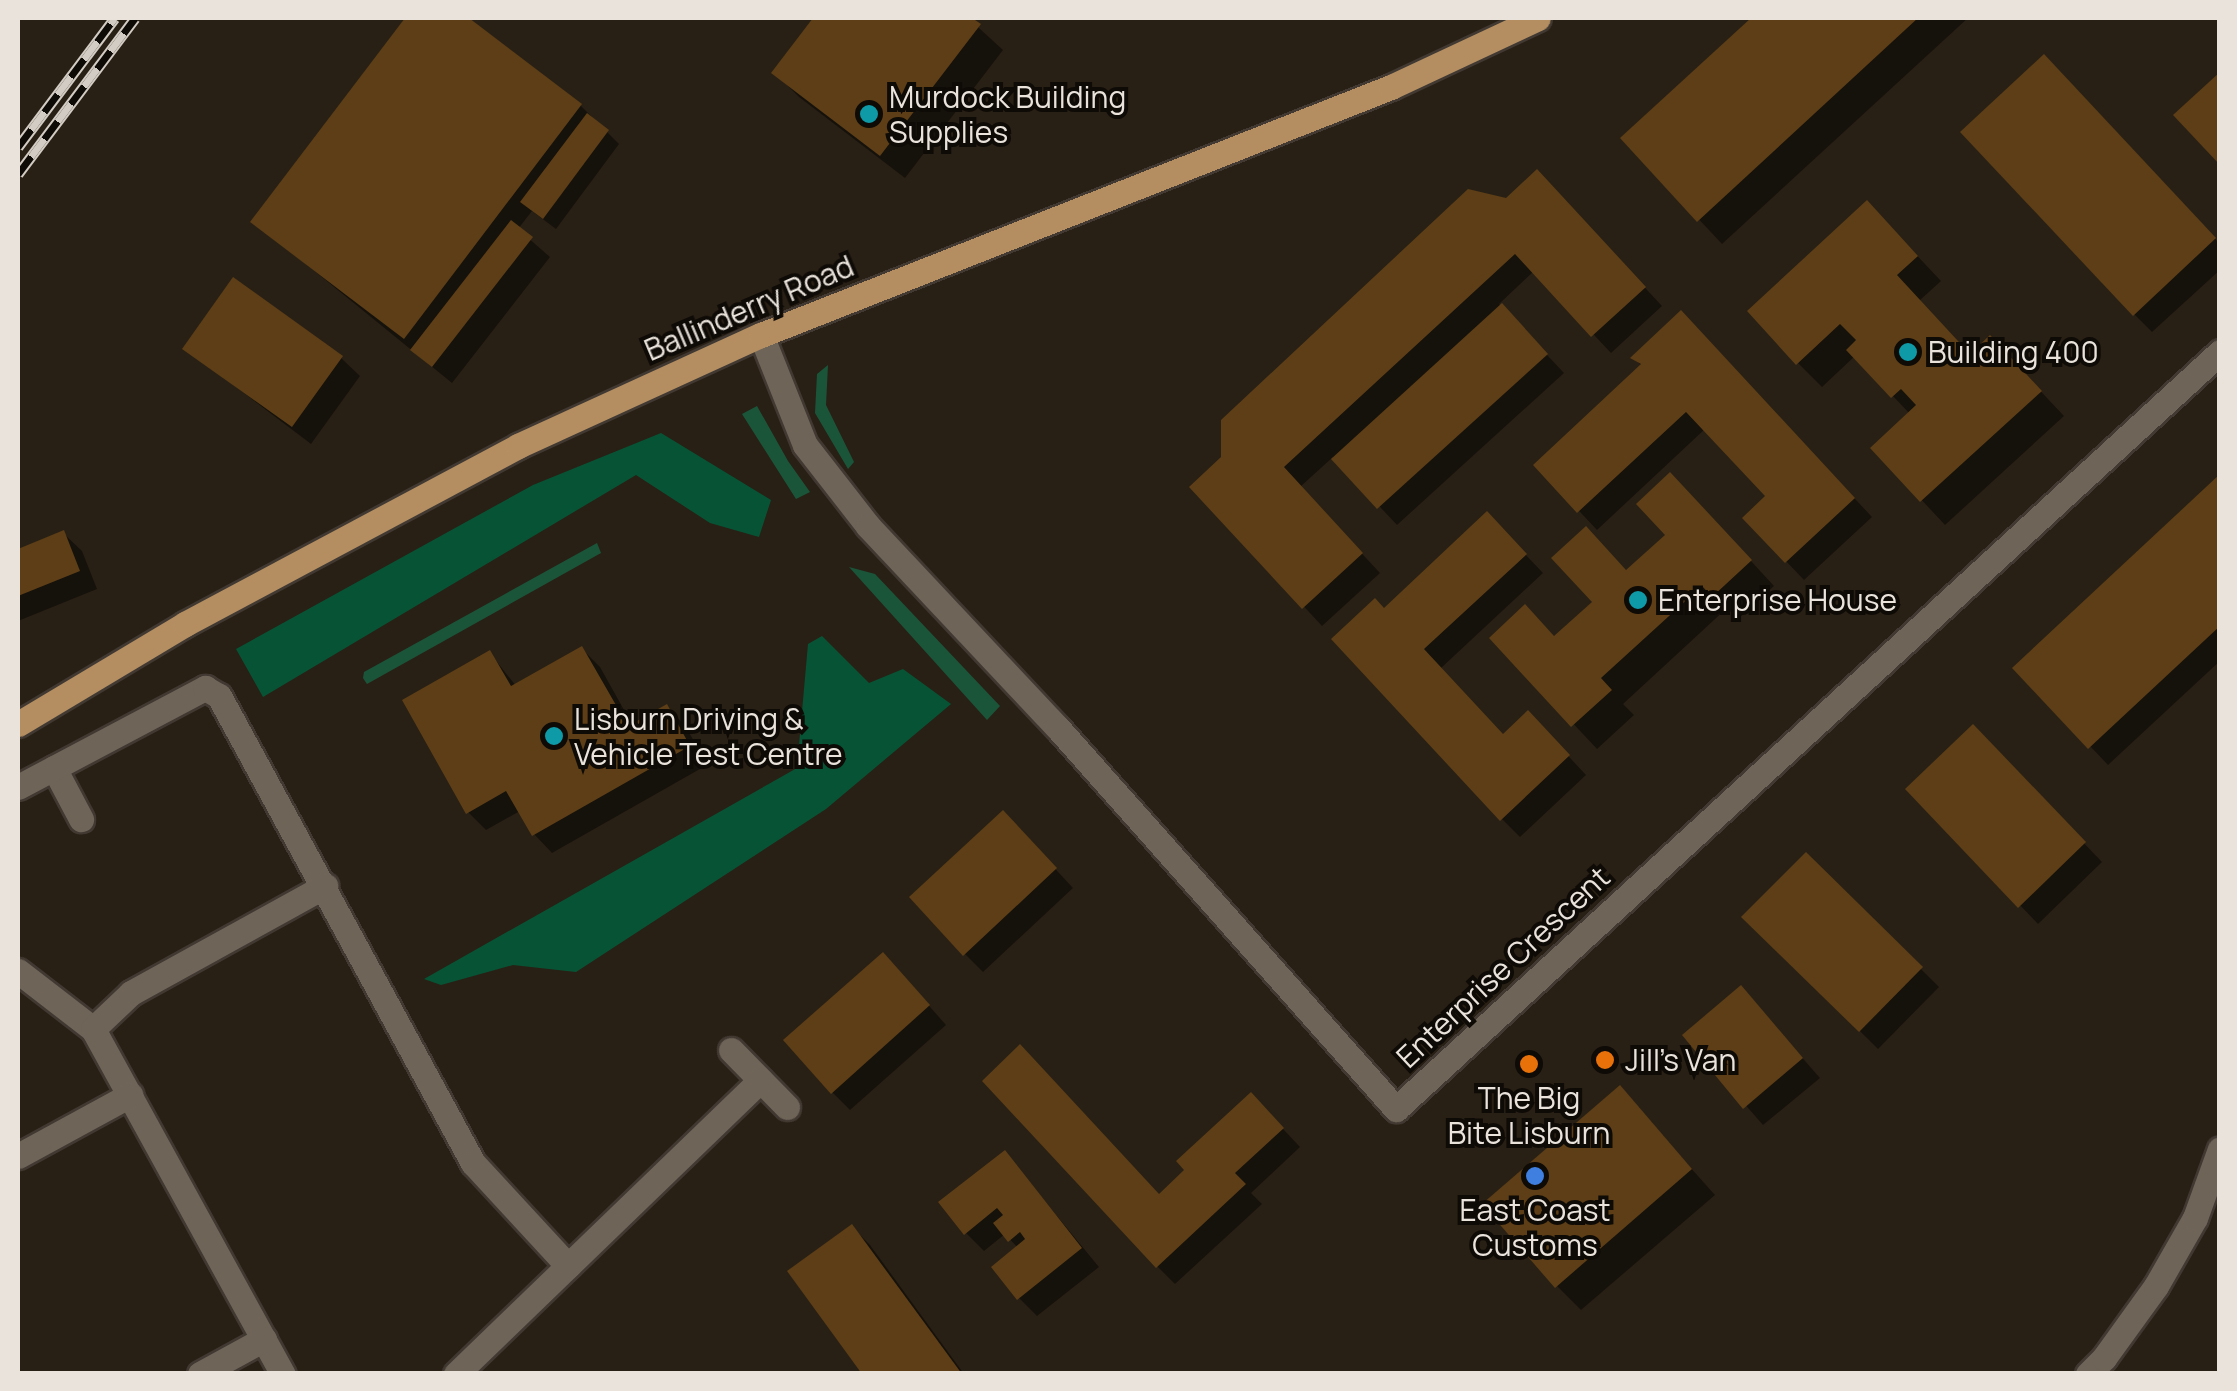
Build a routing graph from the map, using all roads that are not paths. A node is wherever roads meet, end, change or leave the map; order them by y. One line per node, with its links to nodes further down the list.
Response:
1 (1538, 18): 2 (main road, Ballinderry Road)
2 (761, 335): 3 (street, Enterprise Crescent); 4 (main road, Ballinderry Road)
3 (2220, 352)
4 (18, 724)
5 (54, 768): 6 (street); 7 (street); 8 (street)
6 (18, 788)
7 (81, 820)
8 (325, 886): 10 (street); 17 (street)
9 (18, 971): 10 (street)
10 (93, 1029): 13 (street)
11 (731, 1050): 12 (street)
12 (760, 1080): 14 (street); 17 (street)
13 (130, 1096): 16 (street); 18 (street)
14 (787, 1107)
15 (2220, 1148): 19 (street)
16 (18, 1156)
17 (568, 1266): 22 (street)
18 (264, 1339): 20 (street); 21 (street)
19 (2104, 1368)
20 (200, 1374)
21 (283, 1374)
22 (456, 1374)

